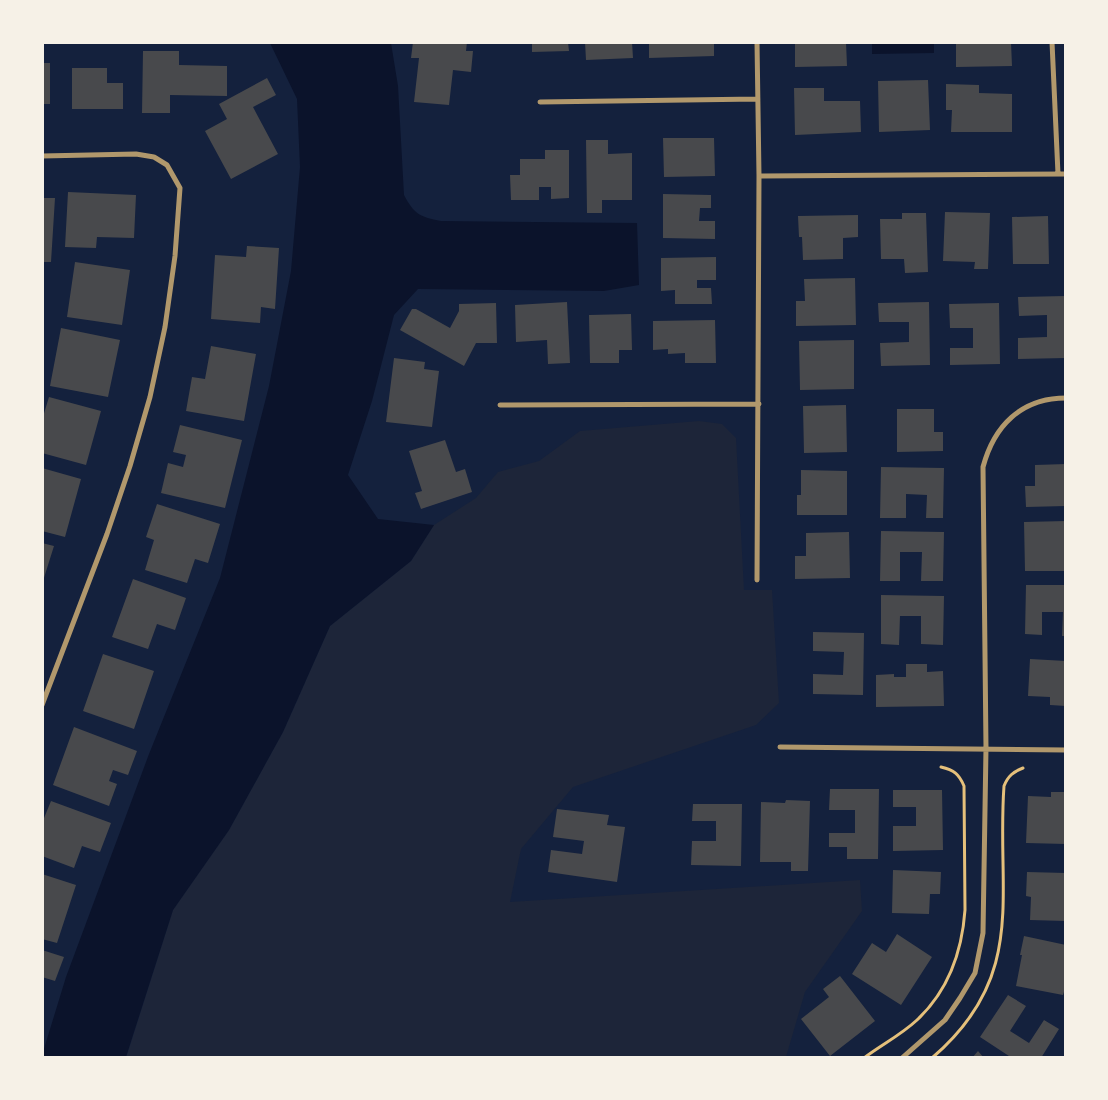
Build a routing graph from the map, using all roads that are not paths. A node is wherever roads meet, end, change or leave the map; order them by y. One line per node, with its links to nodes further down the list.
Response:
1 (757, 42): 3 (street)
2 (1052, 42): 6 (street)
3 (758, 99): 4 (street); 8 (street)
4 (540, 102)
5 (42, 156): 13 (street)
6 (1058, 174): 7 (street); 8 (street)
7 (1066, 174)
8 (759, 176): 10 (street)
9 (1066, 398): 15 (street)
10 (759, 404): 11 (street); 12 (street)
11 (500, 405)
12 (757, 580)
13 (42, 705)
14 (780, 747): 15 (street)
15 (986, 748): 16 (street); 17 (street)
16 (1066, 750)
17 (907, 1052): 18 (street); 19 (street)
18 (897, 1058)
19 (902, 1058)

